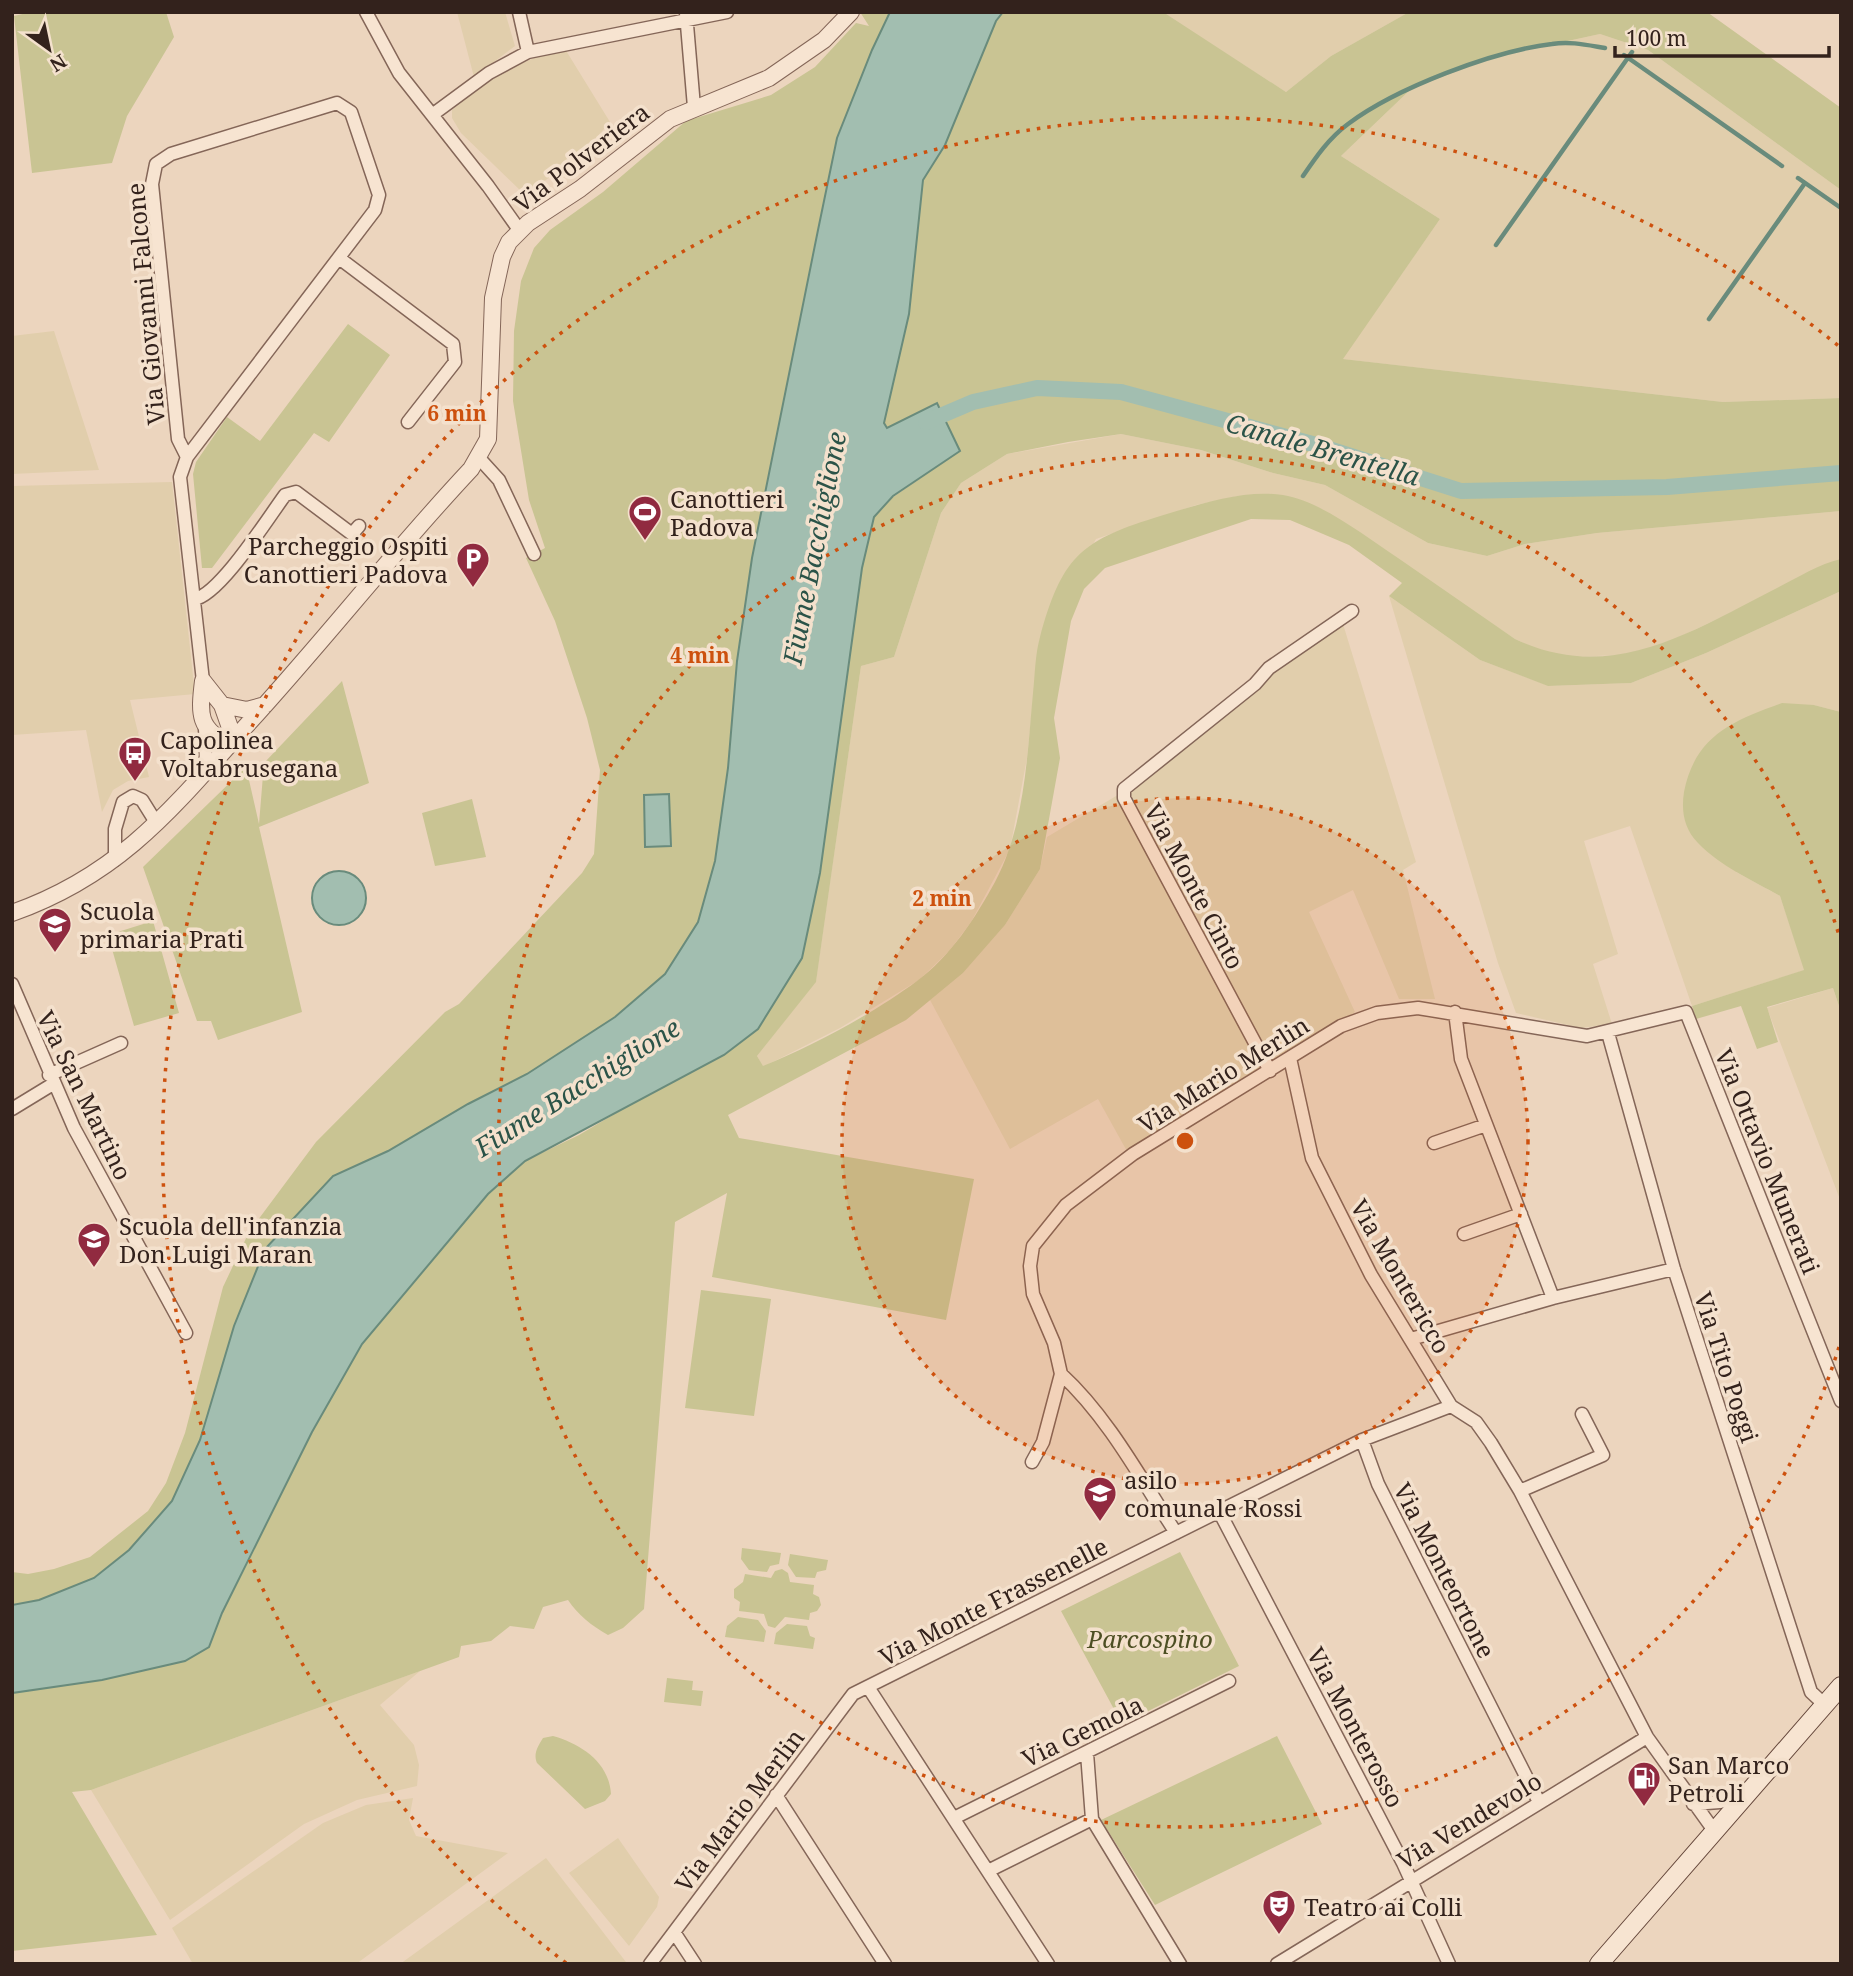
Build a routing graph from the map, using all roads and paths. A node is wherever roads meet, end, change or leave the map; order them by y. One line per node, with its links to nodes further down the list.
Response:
1 (366, 12): 8 (street)
2 (519, 12): 6 (street)
3 (727, 12): 5 (street)
4 (851, 12): 7 (street, Via Polveriera)
5 (687, 16): 6 (street); 7 (street)
6 (528, 52): 8 (street)
7 (694, 107): 9 (street, Via Polveriera)
8 (432, 115): 9 (street)
9 (520, 231): 13 (street, Via Polveriera)
10 (339, 258): 11 (street); 12 (street); 12 (street, Via Giovanni Falcone)
11 (408, 422)
12 (187, 457): 16 (street, Via Giovanni Falcone)
13 (479, 458): 15 (street); 20 (street, Via Polveriera)
14 (359, 526): 16 (street)
15 (534, 554)
16 (194, 598): 18 (street, Via Giovanni Falcone)
17 (1352, 611): 33 (street, Via Monte Cinto)
18 (203, 681): 19 (street); 21 (street)
19 (222, 705): 20 (street); 22 (street)
20 (265, 705): 22 (street, Via Polveriera)
21 (205, 726): 22 (street); 23 (street)
22 (232, 742): 23 (street, Via Polveriera)
23 (206, 771): 24 (street, Via Polveriera)
24 (157, 824): 25 (street, Via Polveriera); 25 (street)
25 (115, 860): 26 (street, Via Polveriera)
26 (12, 912)
27 (12, 984): 34 (street, Via San Martino)
28 (1455, 1012): 30 (street, Via Mario Merlin); 32 (street, Via Mario Merlin); 36 (street)
29 (1687, 1014): 30 (street, Via Mario Merlin); 45 (street, Via Ottavio Munerati)
30 (1608, 1033): 40 (street, Via Tito Poggi)
31 (121, 1043): 34 (street)
32 (1290, 1058): 33 (street, Via Mario Merlin); 43 (street, Via Montericco)
33 (1270, 1071): 44 (street, Via Mario Merlin)
34 (51, 1079): 35 (street); 42 (street, Via San Martino)
35 (12, 1109)
36 (1486, 1125): 37 (street); 38 (street)
37 (1434, 1143)
38 (1521, 1213): 39 (street); 41 (street)
39 (1464, 1234)
40 (1674, 1269): 41 (street); 56 (street, Via Tito Poggi)
41 (1553, 1298): 43 (street)
42 (186, 1333)
43 (1411, 1339): 46 (street, Via Montericco)
44 (1061, 1374): 49 (street, Via Mario Merlin); 52 (street)
45 (1841, 1401)
46 (1451, 1406): 48 (street); 50 (street, Via Montericco)
47 (1582, 1414): 50 (street)
48 (1362, 1440): 51 (street, Via Monte Frassenelle); 61 (street, Via Monteortone)
49 (1032, 1462)
50 (1520, 1491): 57 (street, Via Montericco)
51 (1220, 1513): 52 (street, Via Monte Frassenelle); 67 (street, Via Monterosso)
52 (1177, 1533): 55 (street, Via Monte Frassenelle)
53 (1229, 1681): 58 (street, Via Gemola)
54 (1841, 1686): 56 (main road)
55 (868, 1687): 60 (street, Via Mario Merlin); 63 (street)
56 (1825, 1705): 59 (main road)
57 (1647, 1737): 61 (street, Via Vendevolo); 62 (street, Via Montericco)
58 (1087, 1753): 63 (street, Via Gemola); 64 (street)
59 (1750, 1791): 62 (street); 65 (main road)
60 (776, 1795): 68 (street, Via Mario Merlin); 71 (street)
61 (1539, 1802): 67 (street, Via Vendevolo)
62 (1693, 1804): 65 (street, Via Montericco)
63 (954, 1818): 66 (street)
64 (1091, 1819): 66 (street); 73 (street)
65 (1715, 1832): 76 (main road)
66 (988, 1871): 72 (street)
67 (1410, 1880): 74 (street, Via Vendevolo); 75 (street, Via Monterosso)
68 (674, 1932): 69 (street, Via Mario Merlin); 70 (street)
69 (650, 1964)
70 (695, 1964)
71 (885, 1964)
72 (1048, 1964)
73 (1180, 1964)
74 (1277, 1964)
75 (1449, 1964)
76 (1599, 1964)

